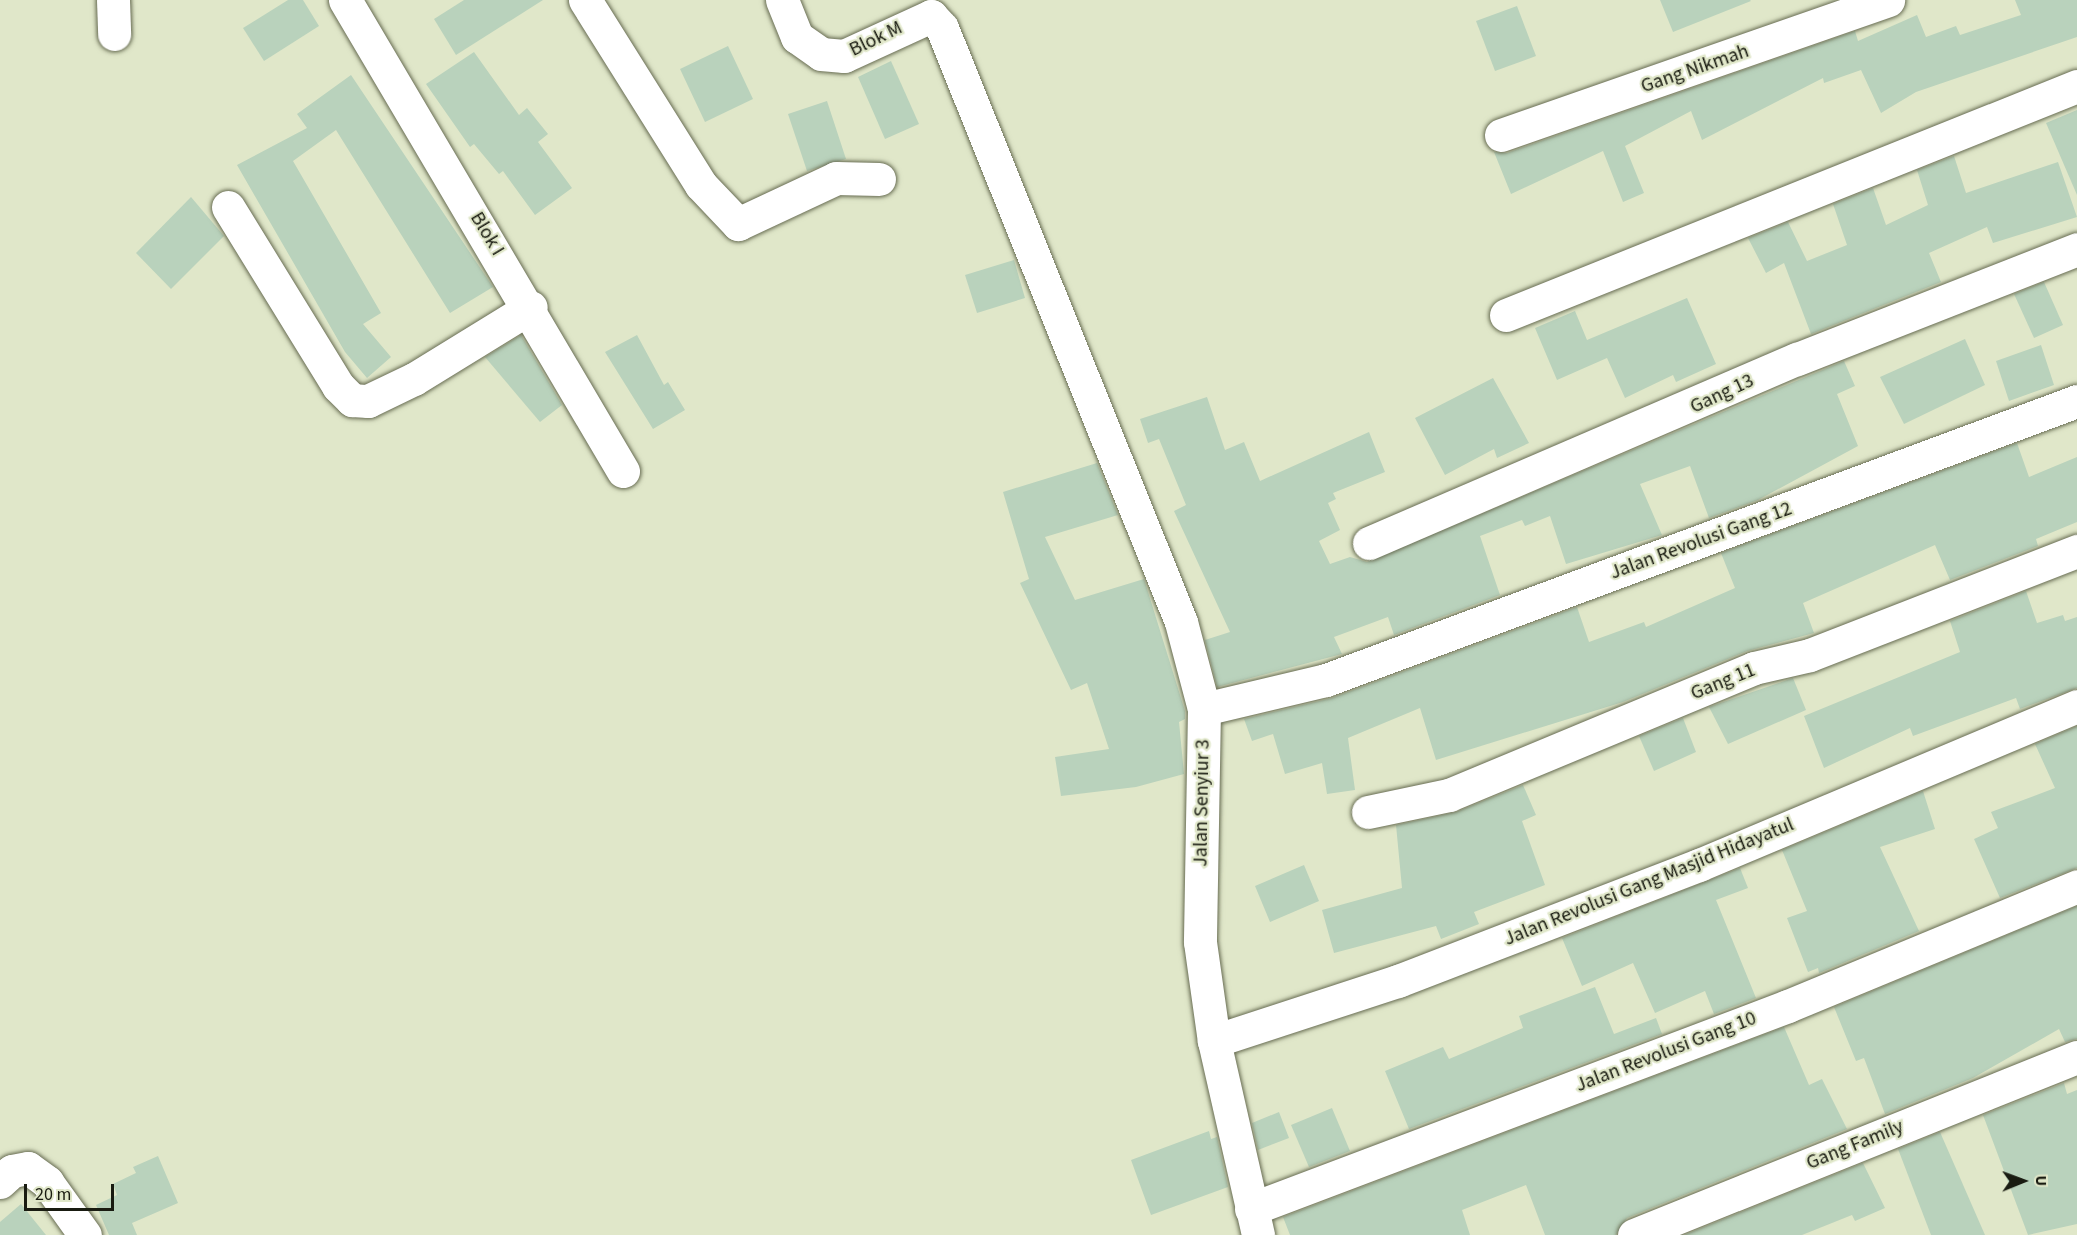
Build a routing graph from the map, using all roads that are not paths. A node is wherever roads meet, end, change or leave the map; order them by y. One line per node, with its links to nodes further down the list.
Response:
1 (113, 0): 6 (street)
2 (345, 0): 13 (street, Blok I)
3 (585, 0): 10 (street)
4 (782, 0): 7 (street, Blok M)
5 (1888, 0): 9 (street, Gang Nikmah)
6 (114, 34)
7 (946, 43): 20 (street, Jalan Senyiur 3)
8 (2077, 86): 14 (street)
9 (1501, 135)
10 (879, 179)
11 (228, 207): 13 (street)
12 (2077, 249): 17 (street, Gang 13)
13 (531, 307): 16 (street, Blok I)
14 (1506, 315)
15 (2077, 401): 20 (street, Jalan Revolusi Gang 12)
16 (623, 471)
17 (1369, 543)
18 (2077, 550): 21 (street, Gang 11)
19 (2077, 706): 23 (street, Jalan Revolusi Gang Masjid Hidayatul)
20 (1204, 709): 23 (street, Jalan Senyiur 3)
21 (1368, 812)
22 (2077, 886): 26 (street, Jalan Revolusi Gang 10)
23 (1214, 1041): 26 (street, Jalan Senyiur 3)
24 (2077, 1057): 28 (street, Gang Family)
25 (6, 1176): 27 (street)
26 (1254, 1222)
27 (85, 1235)
28 (1634, 1235)

